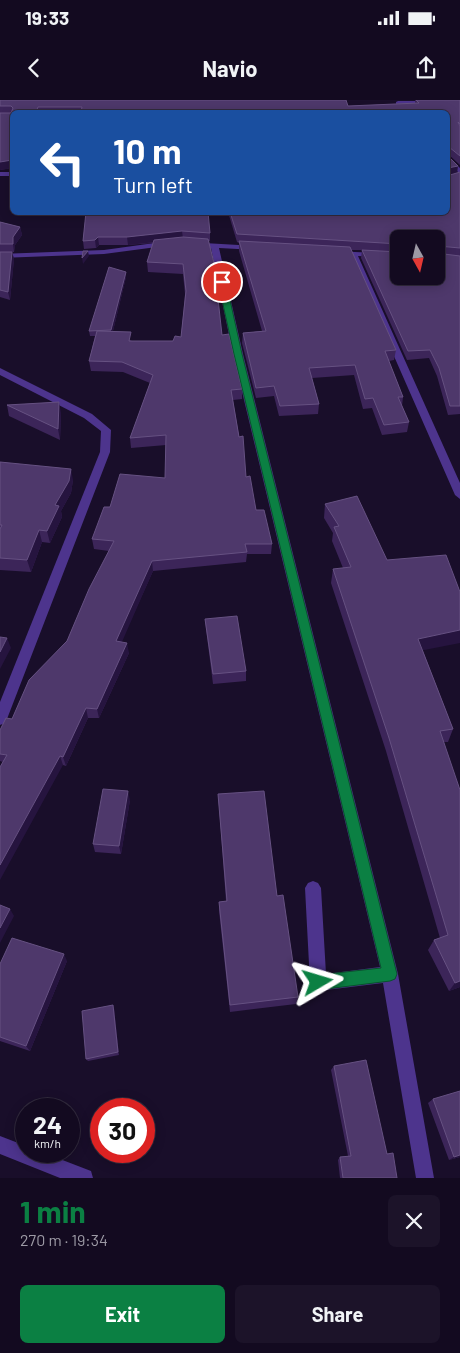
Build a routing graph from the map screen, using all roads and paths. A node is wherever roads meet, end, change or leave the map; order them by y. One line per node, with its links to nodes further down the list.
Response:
1 (397, 102): 2 (street)
2 (460, 103)
3 (450, 160): 4 (street)
4 (460, 172)
5 (174, 243): 11 (street)
6 (199, 244): 7 (street)
7 (214, 245): 8 (street); 17 (street)
8 (264, 248)
9 (323, 252): 10 (street)
10 (353, 254): 12 (street); 14 (street)
11 (0, 256)
12 (390, 256)
13 (0, 371): 15 (street)
14 (460, 495)
15 (0, 719)
16 (313, 888): 17 (street)
17 (390, 974): 20 (street)
18 (0, 1145): 19 (street)
19 (84, 1178)
20 (425, 1178)

